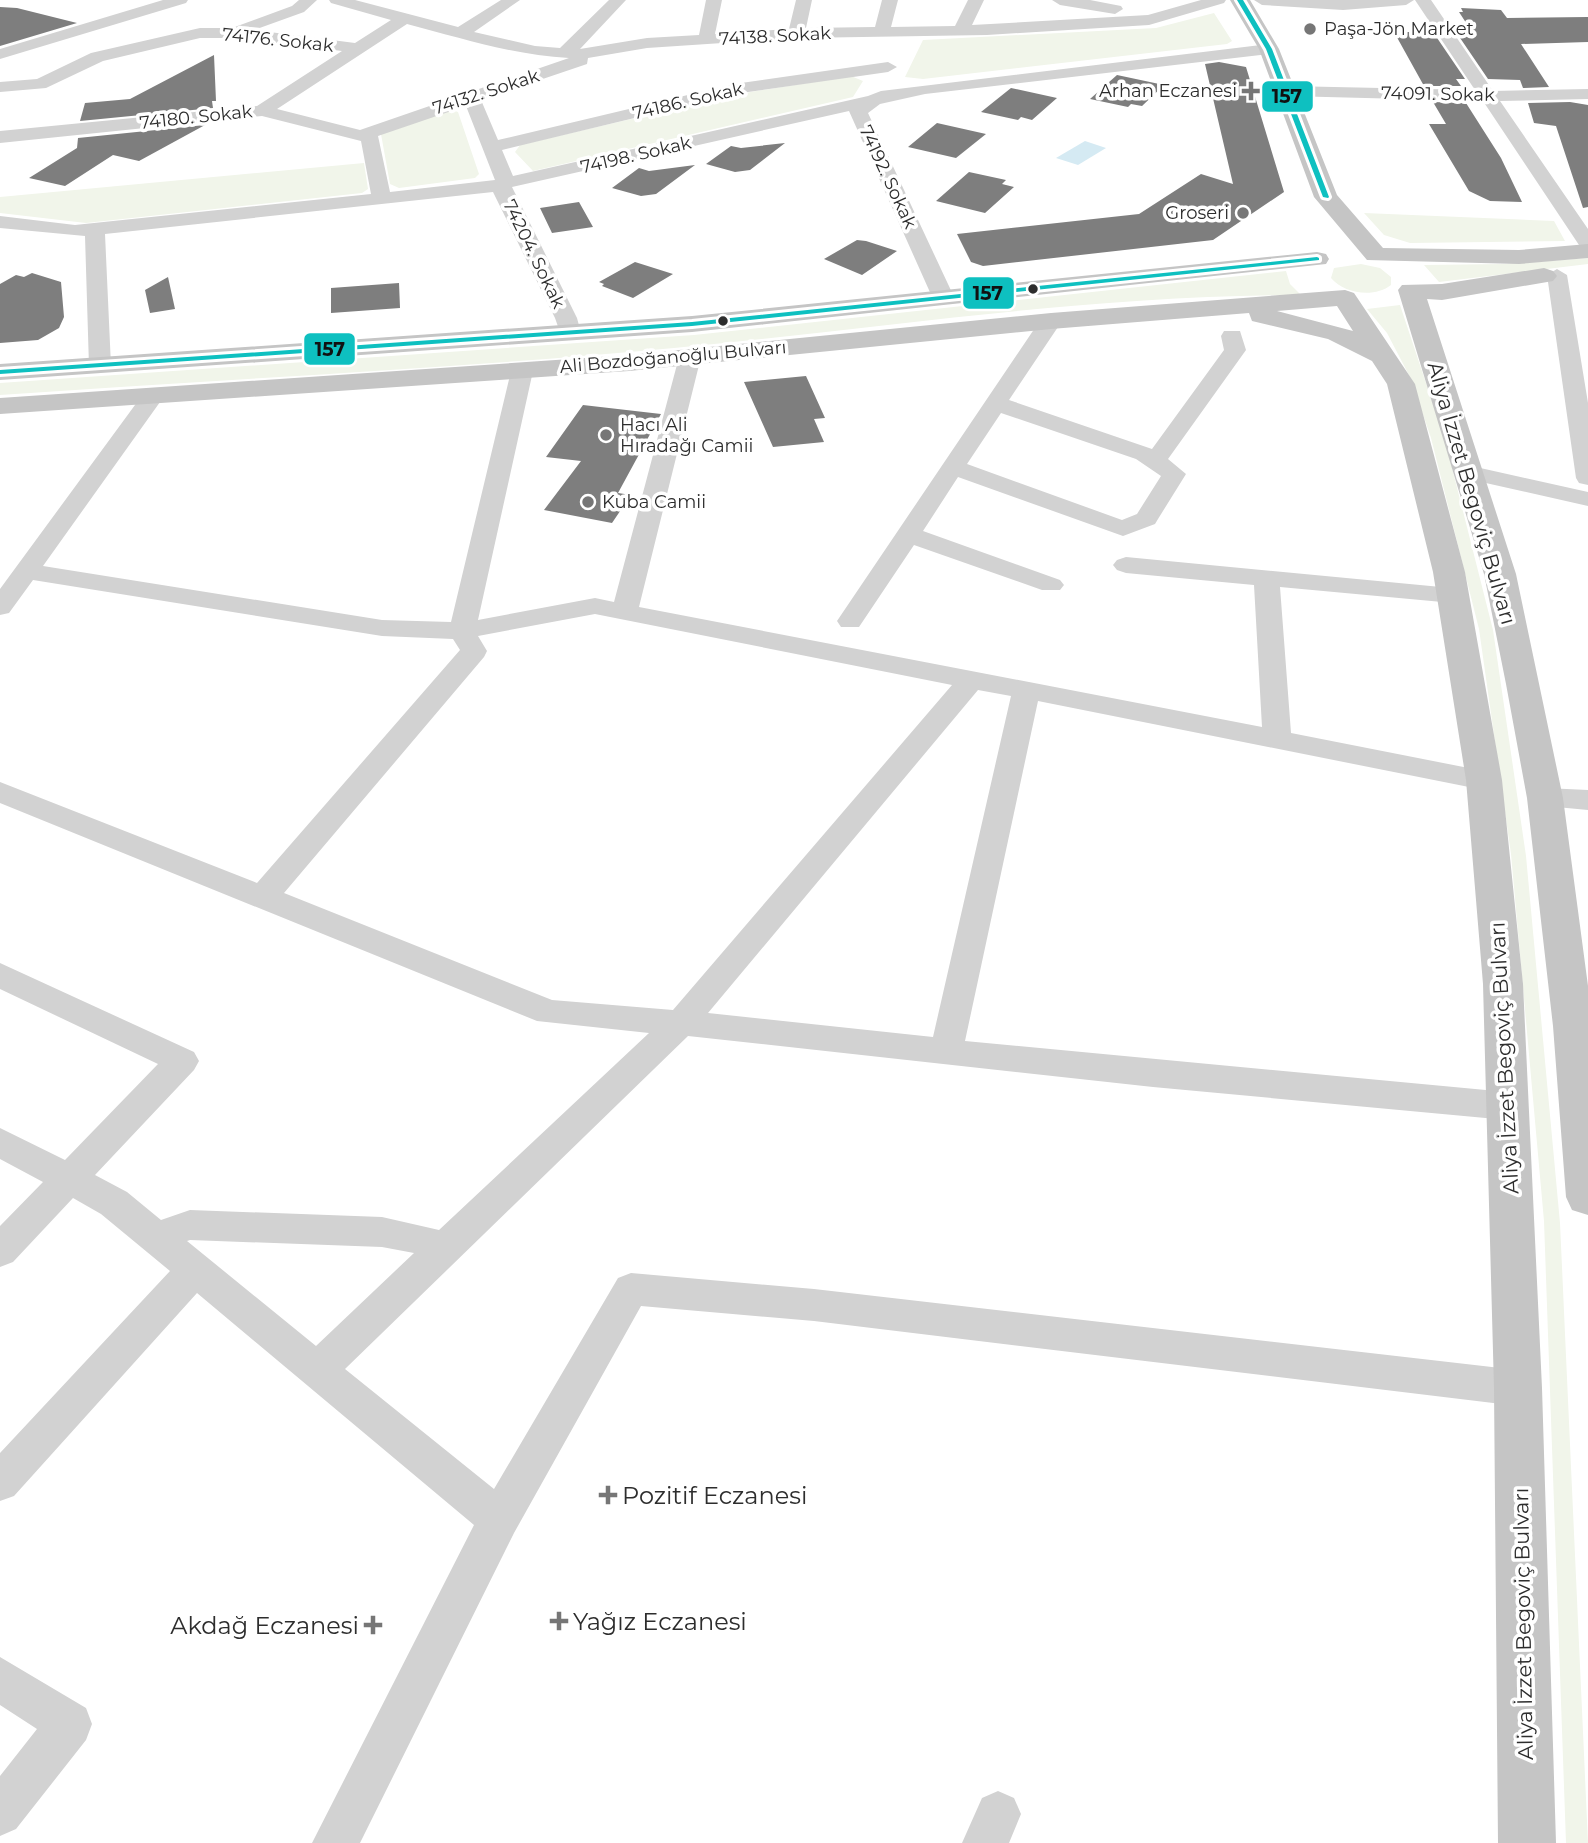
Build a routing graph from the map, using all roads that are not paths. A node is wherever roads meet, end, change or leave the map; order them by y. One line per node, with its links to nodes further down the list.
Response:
1 (180, 0): 30 (street)
2 (309, 0): 22 (street)
3 (337, 0): 18 (street, 74138. Sokak)
4 (512, 0): 23 (street)
5 (618, 0): 29 (street)
6 (714, 0): 25 (street)
7 (804, 0): 24 (street)
8 (890, 0): 20 (street)
9 (976, 0): 19 (street)
10 (1059, 0): 17 (street)
11 (1218, 0): 17 (street, 74138. Sokak)
12 (1240, 0): 28 (main road)
13 (1262, 0): 16 (street)
14 (1406, 0): 16 (street)
15 (1423, 0): 35 (street)
16 (1343, 3)
17 (1165, 16): 19 (street, 74138. Sokak)
18 (405, 19): 23 (street, 74138. Sokak); 26 (street)
19 (962, 29): 21 (street, 74138. Sokak)
20 (882, 31): 21 (street, 74138. Sokak); 24 (street, 74138. Sokak)
21 (901, 31): 31 (street, 74192. Sokak)
22 (235, 33): 26 (street, 74176. Sokak); 32 (street, 74176. Sokak)
23 (460, 33): 29 (street, 74138. Sokak)
24 (796, 34): 25 (street, 74138. Sokak)
25 (706, 39): 27 (street, 74138. Sokak)
26 (355, 48): 38 (street)
27 (609, 49): 29 (street, 74138. Sokak); 36 (street, 74132. Sokak)
28 (1269, 49): 33 (main road); 37 (street, 74198. Sokak)
29 (564, 52)
30 (0, 54)
31 (888, 67): 37 (street, 74192. Sokak); 41 (street, 74186. Sokak)
32 (0, 87)
33 (1287, 91): 35 (street, 74091. Sokak); 43 (main road)
34 (1588, 94): 35 (street, 74091. Sokak)
35 (1488, 96): 48 (street)
36 (471, 97): 39 (street, 74132. Sokak); 41 (street, 74204. Sokak)
37 (875, 100): 42 (street, 74198. Sokak); 55 (street, 74192. Sokak)
38 (262, 111): 39 (street, 74180. Sokak); 40 (street, 74180. Sokak)
39 (363, 135): 44 (street)
40 (0, 137)
41 (490, 147): 42 (street, 74204. Sokak)
42 (503, 185): 44 (street, 74198. Sokak); 58 (street, 74204. Sokak)
43 (1326, 197): 47 (main road); 50 (main road)
44 (382, 199): 46 (street, 74198. Sokak)
45 (0, 222): 46 (street, 74198. Sokak)
46 (95, 229): 62 (street)
47 (1318, 239): 50 (main road, Ali Bozdoğanoğlu Bulvarı); 54 (main road); 55 (main road, Ali Bozdoğanoğlu Bulvarı)
48 (1588, 244)
49 (1588, 251): 50 (main road)
50 (1376, 255): 53 (main road, Aliya İzzet Begoviç Bulvarı)
51 (1588, 272): 52 (main road)
52 (1556, 275): 53 (main road); 71 (street)
53 (1393, 297): 54 (main road); 70 (main road, Aliya İzzet Begoviç Bulvarı)
54 (1345, 298): 56 (main road, Ali Bozdoğanoğlu Bulvarı); 60 (main road, Aliya İzzet Begoviç Bulvarı)
55 (944, 299): 58 (main road, Ali Bozdoğanoğlu Bulvarı)
56 (1204, 307): 57 (main road, Ali Bozdoğanoğlu Bulvarı); 60 (main road)
57 (1051, 321): 61 (main road, Ali Bozdoğanoğlu Bulvarı); 66 (street)
58 (570, 333): 62 (main road, Ali Bozdoğanoğlu Bulvarı)
59 (1232, 337): 68 (street)
60 (1382, 355): 78 (main road, Aliya İzzet Begoviç Bulvarı)
61 (690, 357): 63 (main road, Ali Bozdoğanoğlu Bulvarı); 80 (street)
62 (100, 366): 64 (main road, Ali Bozdoğanoğlu Bulvarı)
63 (522, 371): 65 (main road, Ali Bozdoğanoğlu Bulvarı); 82 (street)
64 (0, 372)
65 (154, 395): 67 (main road, Ali Bozdoğanoğlu Bulvarı); 75 (street)
66 (995, 403): 68 (street); 69 (street)
67 (0, 406)
68 (1154, 461): 69 (street)
69 (953, 467): 73 (street)
70 (1467, 472): 72 (street); 88 (main road, Aliya İzzet Begoviç Bulvarı)
71 (1588, 478)
72 (1588, 499)
73 (908, 534): 77 (street); 81 (street)
74 (1126, 565): 76 (street)
75 (28, 571): 79 (street); 82 (street)
76 (1267, 578): 78 (street); 85 (street)
77 (1051, 585)
78 (1453, 595): 86 (main road, Aliya İzzet Begoviç Bulvarı)
79 (0, 607)
80 (625, 612): 82 (street); 83 (street)
81 (850, 621)
82 (462, 631): 90 (street)
83 (971, 680): 84 (street); 92 (street)
84 (1026, 691): 85 (street); 94 (street)
85 (1277, 740): 86 (street)
86 (1484, 780): 95 (main road, Aliya İzzet Begoviç Bulvarı)
87 (0, 792): 90 (street)
88 (1545, 798): 89 (street); 93 (main road, Aliya İzzet Begoviç Bulvarı)
89 (1588, 800)
90 (263, 897): 92 (street)
91 (0, 975): 97 (street)
92 (681, 1023): 94 (street); 100 (street)
93 (1581, 1028): 98 (main road, Aliya İzzet Begoviç Bulvarı)
94 (946, 1052): 95 (street)
95 (1507, 1106): 104 (main road, Aliya İzzet Begoviç Bulvarı)
96 (2, 1146): 97 (street)
97 (69, 1177): 99 (street); 101 (street)
98 (1588, 1197)
99 (155, 1237): 100 (street); 102 (street)
100 (444, 1249): 103 (street)
101 (0, 1251)
102 (194, 1270): 103 (street); 105 (street)
103 (316, 1371): 106 (street)
104 (1518, 1388): 106 (street); 110 (main road, Aliya İzzet Begoviç Bulvarı)
105 (0, 1482)
106 (499, 1518): 109 (street)
107 (0, 1679): 108 (street)
108 (0, 1812)
109 (335, 1843)
110 (1527, 1843)

